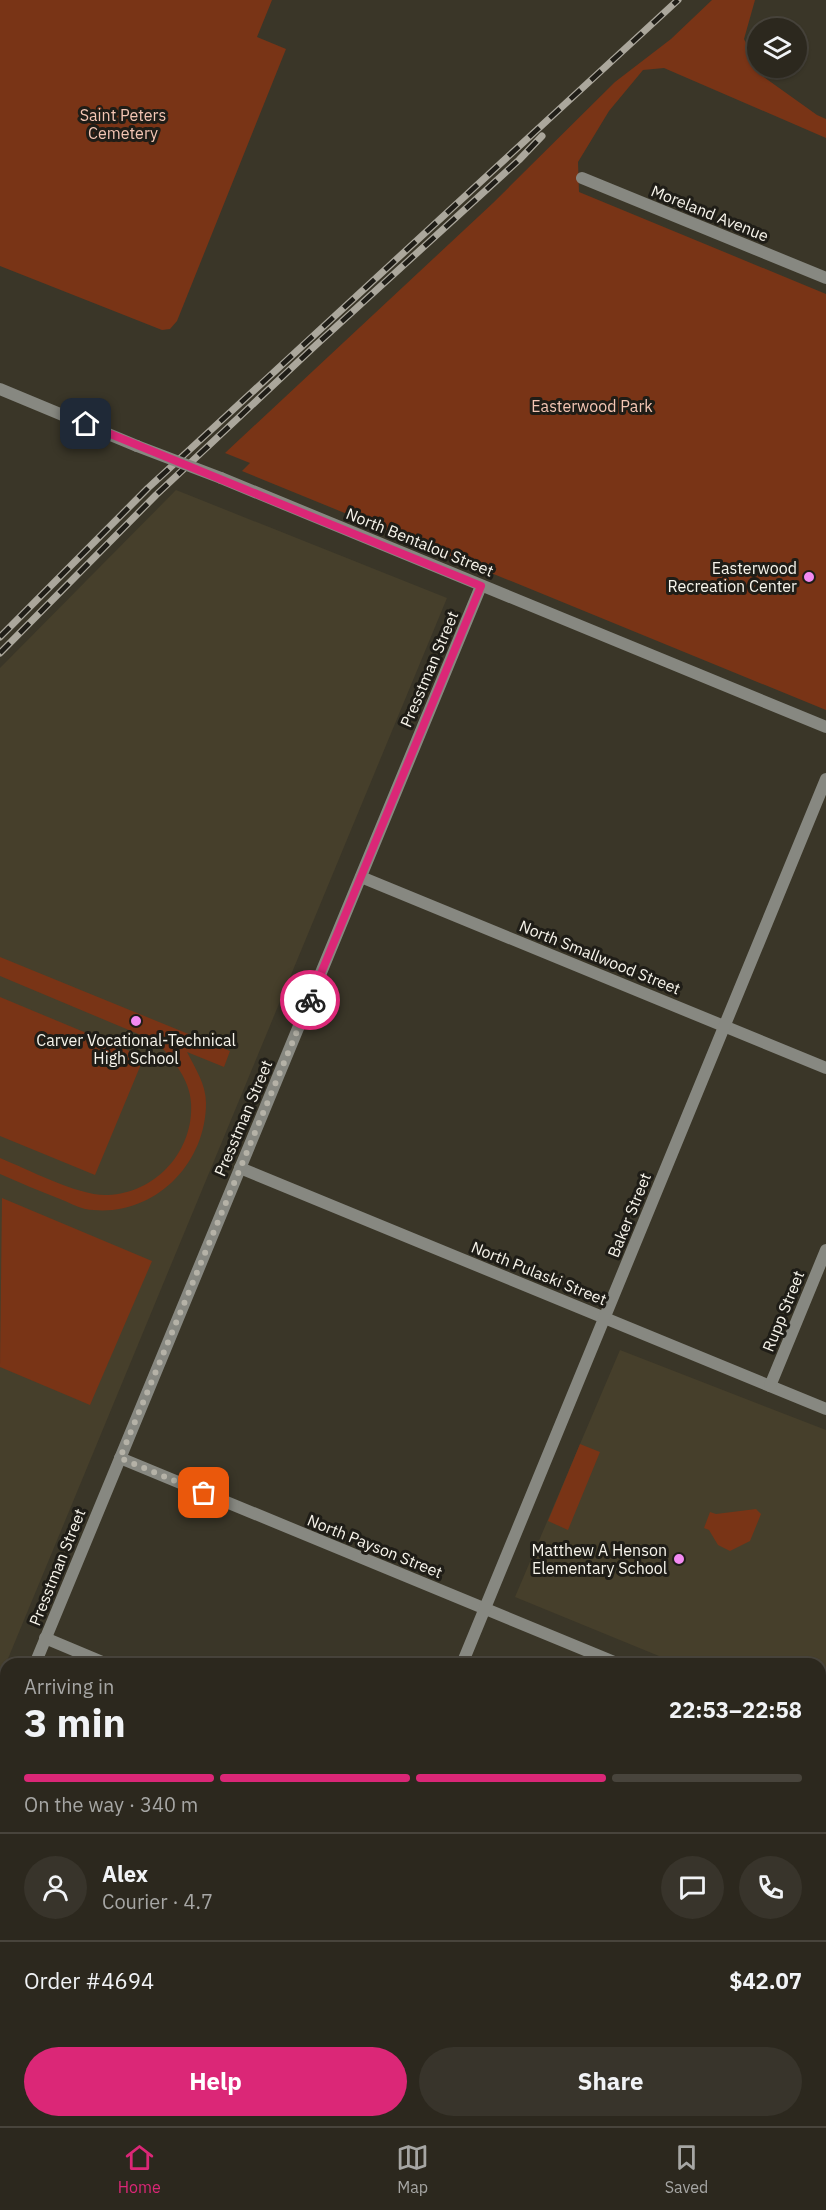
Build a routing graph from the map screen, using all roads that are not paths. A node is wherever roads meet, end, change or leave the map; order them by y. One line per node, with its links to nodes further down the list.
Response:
1 (582, 178): 2 (street, Moreland Avenue)
2 (826, 278)
3 (0, 389): 4 (street, North Bentalou Street, bridge)
4 (481, 586): 5 (street, North Bentalou Street); 7 (street, Presstman Street)
5 (826, 727)
6 (826, 779): 8 (street, Baker Street)
7 (361, 877): 8 (street, North Smallwood Street); 10 (street, Presstman Street)
8 (724, 1026): 9 (street, North Smallwood Street); 12 (street, Baker Street)
9 (826, 1068)
10 (240, 1168): 12 (street, North Pulaski Street); 15 (street, Presstman Street)
11 (826, 1250): 13 (street, Rupp Street)
12 (604, 1318): 13 (street, North Pulaski Street); 16 (street, Baker Street)
13 (770, 1386): 14 (street, North Pulaski Street)
14 (826, 1409)
15 (120, 1458): 16 (street, North Payson Street); 17 (street, Presstman Street)
16 (485, 1609): 20 (street, Baker Street); 21 (street, North Payson Street)
17 (45, 1638): 18 (street, Presstman Street); 19 (street)
18 (37, 1658)
19 (93, 1658)
20 (465, 1658)
21 (604, 1658)

